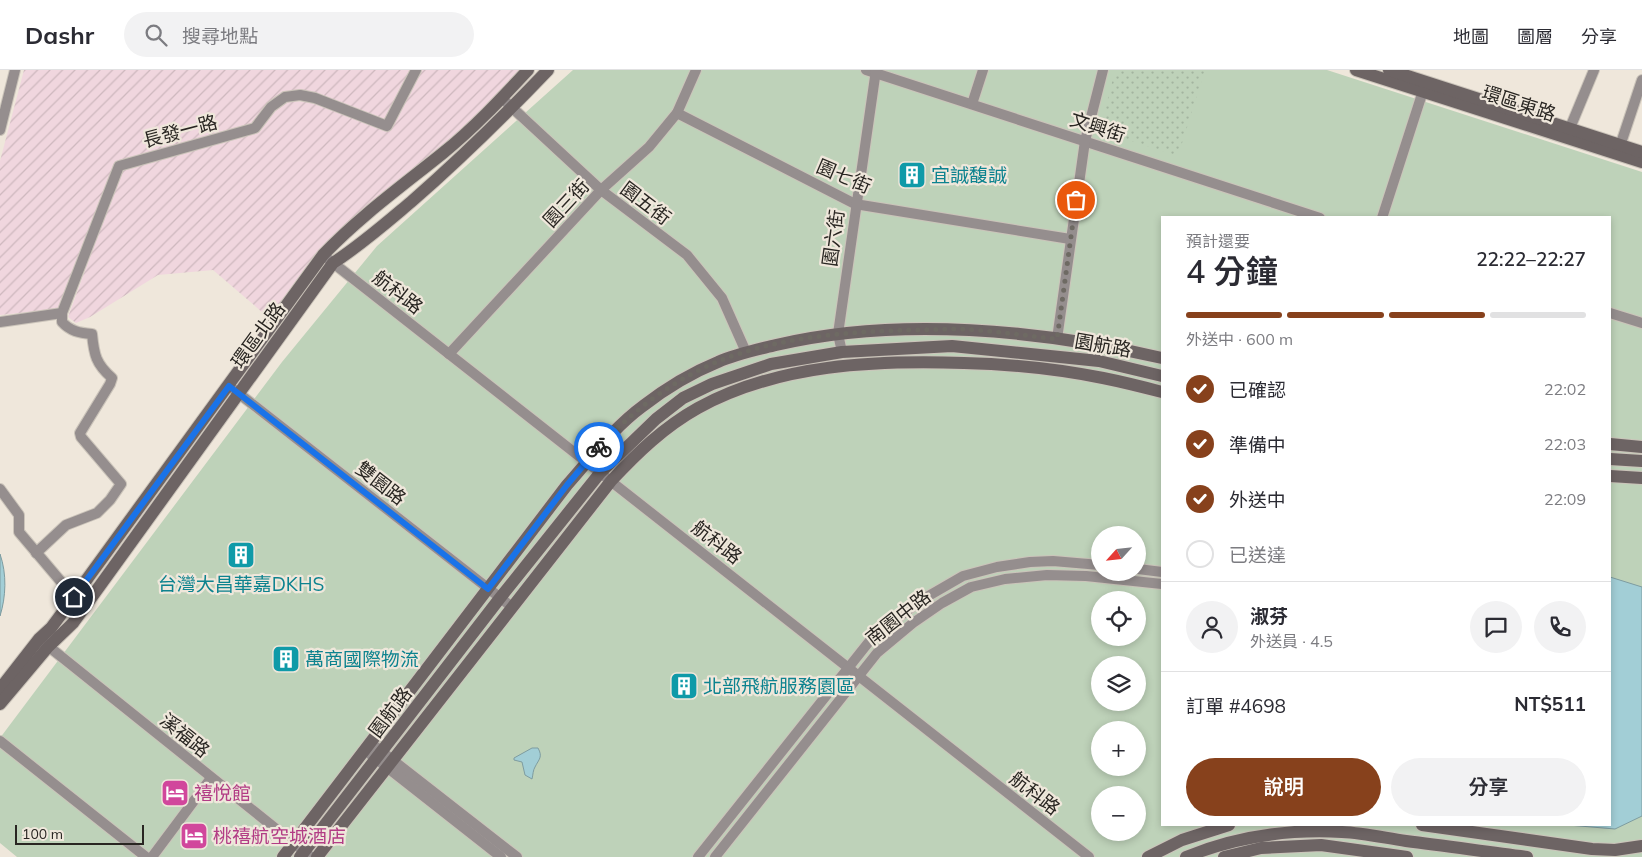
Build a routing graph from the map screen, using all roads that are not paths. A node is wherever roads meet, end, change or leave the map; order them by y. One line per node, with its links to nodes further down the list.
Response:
1 (16, 70): 19 (street)
2 (416, 70): 31 (street, 長發一路)
3 (528, 70): 14 (street, 環區北路)
4 (548, 70): 16 (street, 環區北路)
5 (696, 70): 17 (street, 園三街)
6 (983, 70): 15 (street)
7 (1103, 70): 20 (street)
8 (1356, 70): 13 (street, 環區東路)
9 (1389, 70): 13 (street, 環區東路)
10 (1594, 70): 18 (street)
11 (872, 71): 15 (street, 文興街); 25 (street, 園六街)
12 (1642, 80): 21 (street)
13 (1425, 87): 18 (street, 環區東路); 21 (street, 環區東路); 27 (street)
14 (501, 99): 16 (street, 園五街); 29 (street, 環區北路)
15 (972, 104): 20 (street, 文興街)
16 (513, 107): 24 (street, 園五街); 30 (street, 環區北路)
17 (677, 112): 24 (street, 園三街); 25 (street, 園七街)
18 (1570, 128): 21 (street, 環區東路)
19 (0, 130)
20 (1085, 141): 26 (street, 文興街); 28 (street)
21 (1619, 149): 22 (street, 環區東路); 23 (street, 環區東路)
22 (1642, 152)
23 (1642, 162)
24 (601, 190): 37 (street, 園五街); 39 (street, 園三街)
25 (855, 204): 28 (street, 園七街); 35 (street, 園六街)
26 (1314, 216)
27 (1383, 216)
28 (1070, 239): 36 (street)
29 (323, 255): 30 (street, 航科路); 42 (street, 環區北路)
30 (333, 263): 39 (street, 航科路); 42 (street, 環區北路)
31 (62, 313): 33 (street); 54 (street)
32 (1611, 313): 34 (street)
33 (0, 322)
34 (1642, 323)
35 (838, 334): 36 (street); 37 (street); 38 (street, 園六街)
36 (1057, 339): 40 (street)
37 (746, 352): 48 (street)
38 (842, 352): 41 (street, 園航路); 49 (street, 園航路)
39 (449, 354): 48 (street, 航科路)
40 (1161, 358)
41 (1161, 376)
42 (235, 390): 59 (street, 雙園路); 60 (street, 環區北路); 63 (street, 環區北路)
43 (1161, 392): 52 (street)
44 (1611, 444): 45 (street)
45 (1642, 447)
46 (1611, 458): 47 (street)
47 (1642, 461)
48 (587, 462): 49 (street, 航科路); 59 (street)
49 (600, 473): 52 (street, 航科路); 61 (street, 園航路)
50 (1611, 476): 51 (street)
51 (1642, 478)
52 (611, 481): 62 (street); 64 (street, 航科路)
53 (0, 489): 54 (street)
54 (36, 553): 60 (street)
55 (1091, 564): 64 (street, 南園中路)
56 (1146, 570): 57 (street)
57 (1161, 572)
58 (1161, 584): 65 (street, 南園中路)
59 (488, 589): 61 (street, 雙園路); 69 (street)
60 (74, 597): 63 (street, 環區北路)
61 (500, 598): 62 (street, 雙園路); 70 (street, 園航路)
62 (512, 607): 70 (street)
63 (44, 643): 66 (street, 環區北路); 67 (street, 環區北路); 71 (street, 溪福路)
64 (848, 668): 65 (street, 航科路); 82 (street, 南園中路)
65 (858, 676): 83 (street, 南園中路); 84 (street, 航科路)
66 (0, 689)
67 (0, 704)
68 (0, 741): 77 (street)
69 (368, 747): 70 (street); 74 (street)
70 (385, 760): 76 (street, 園航路); 80 (street); 81 (street)
71 (212, 778): 74 (street, 溪福路); 78 (street)
72 (1226, 826): 85 (street)
73 (1429, 826): 75 (street)
74 (294, 844): 76 (street, 溪福路); 79 (street)
75 (1642, 846)
76 (308, 856)
77 (146, 857)
78 (152, 857)
79 (283, 857)
80 (501, 857)
81 (517, 857)
82 (698, 857)
83 (715, 857)
84 (1089, 857)
85 (1148, 857)
86 (1186, 857): 89 (street)
87 (1224, 857): 88 (street)
88 (1406, 857)
89 (1527, 857)

